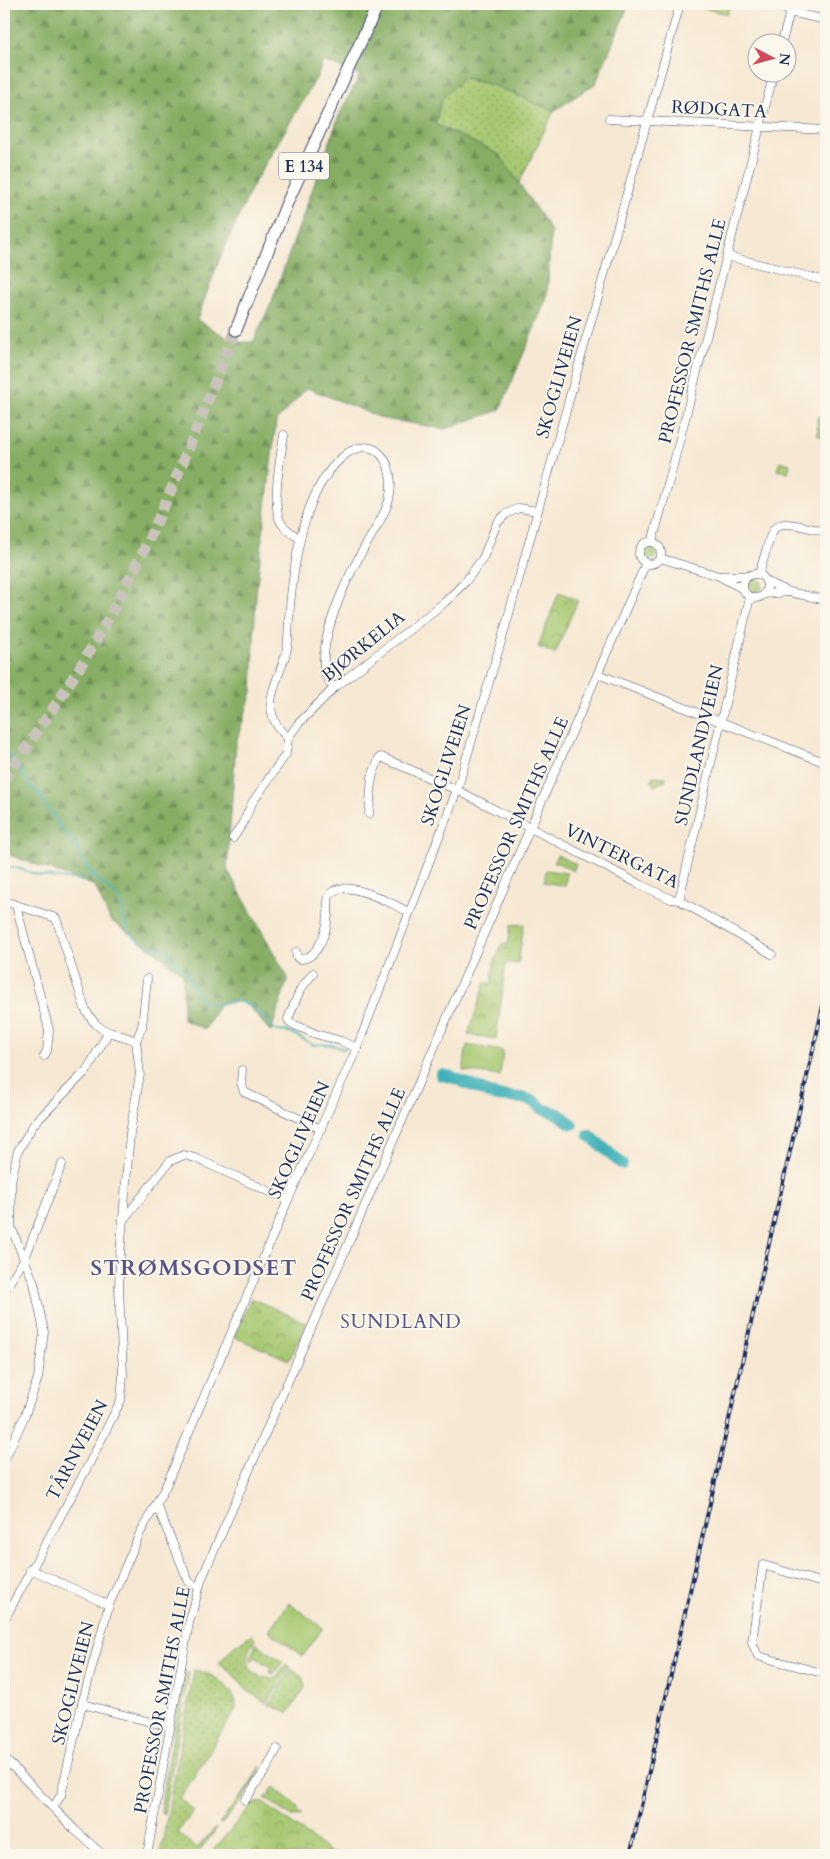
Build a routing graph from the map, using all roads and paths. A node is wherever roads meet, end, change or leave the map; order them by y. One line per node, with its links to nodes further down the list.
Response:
1 (378, 4): 13 (highway, E 134)
2 (680, 4): 8 (street, SKOGLIVEIEN)
3 (791, 8): 4 (street); 5 (street)
4 (826, 20)
5 (785, 32)
6 (771, 82): 9 (street, PROFESSOR SMITHS ALLE)
7 (609, 119): 8 (street, RØDGATA)
8 (646, 121): 9 (street, RØDGATA); 15 (street, SKOGLIVEIEN)
9 (760, 127): 10 (street, RØDGATA); 11 (street, PROFESSOR SMITHS ALLE)
10 (826, 130)
11 (727, 256): 12 (street); 18 (street, PROFESSOR SMITHS ALLE)
12 (826, 282)
13 (236, 330)
14 (284, 435): 17 (street)
15 (537, 511): 31 (street, BJØRKELIA); 35 (street, SKOGLIVEIEN)
16 (826, 532): 21 (street)
17 (300, 539): 31 (street); 33 (street)
18 (652, 542): 19 (street); 20 (street)
19 (660, 558): 20 (street); 22 (street)
20 (646, 563): 30 (street, PROFESSOR SMITHS ALLE)
21 (758, 574): 23 (street); 24 (street)
22 (719, 576): 23 (street); 25 (street)
23 (747, 576): 25 (street)
24 (766, 581): 26 (street); 27 (street)
25 (743, 589): 28 (street)
26 (789, 592): 27 (street); 29 (street)
27 (764, 594): 28 (street)
28 (750, 597): 32 (street, SUNDLANDVEIEN)
29 (826, 600)
30 (598, 674): 32 (street); 37 (street, PROFESSOR SMITHS ALLE)
31 (334, 688): 33 (street, BJØRKELIA)
32 (720, 722): 34 (street); 39 (street, SUNDLANDVEIEN)
33 (288, 738): 38 (street, BJØRKELIA)
34 (821, 761)
35 (456, 790): 36 (street, VINTERGATA); 37 (street, VINTERGATA); 42 (street, SKOGLIVEIEN)
36 (369, 814)
37 (530, 828): 39 (street, VINTERGATA); 62 (street, PROFESSOR SMITHS ALLE)
38 (233, 838)
39 (679, 900): 44 (street, VINTERGATA)
40 (4, 901): 41 (street)
41 (16, 905): 47 (street); 50 (street)
42 (409, 912): 43 (street); 49 (street, SKOGLIVEIEN)
43 (296, 952)
44 (772, 954)
45 (314, 972): 49 (street)
46 (147, 979): 48 (street, TÅRNVEIEN)
47 (108, 1033): 48 (street); 56 (street)
48 (136, 1041): 55 (street, TÅRNVEIEN)
49 (357, 1048): 52 (street, SKOGLIVEIEN)
50 (44, 1056)
51 (242, 1070): 52 (street)
52 (321, 1129): 54 (street, SKOGLIVEIEN)
53 (62, 1164): 56 (street)
54 (288, 1200): 55 (street); 59 (street, SKOGLIVEIEN)
55 (124, 1219): 60 (street, TÅRNVEIEN)
56 (24, 1258): 57 (street); 58 (street)
57 (4, 1291)
58 (4, 1461)
59 (157, 1506): 62 (street); 63 (street, SKOGLIVEIEN)
60 (30, 1569): 63 (street); 64 (street, TÅRNVEIEN)
61 (826, 1584): 65 (street)
62 (199, 1587): 67 (street, PROFESSOR SMITHS ALLE)
63 (109, 1606): 66 (street, SKOGLIVEIEN)
64 (4, 1620)
65 (826, 1674)
66 (82, 1704): 67 (street); 71 (street, SKOGLIVEIEN)
67 (170, 1727): 73 (street, PROFESSOR SMITHS ALLE)
68 (277, 1749): 70 (street)
69 (4, 1758): 71 (street)
70 (245, 1800)
71 (53, 1808): 72 (street)
72 (103, 1855)
73 (147, 1855)

